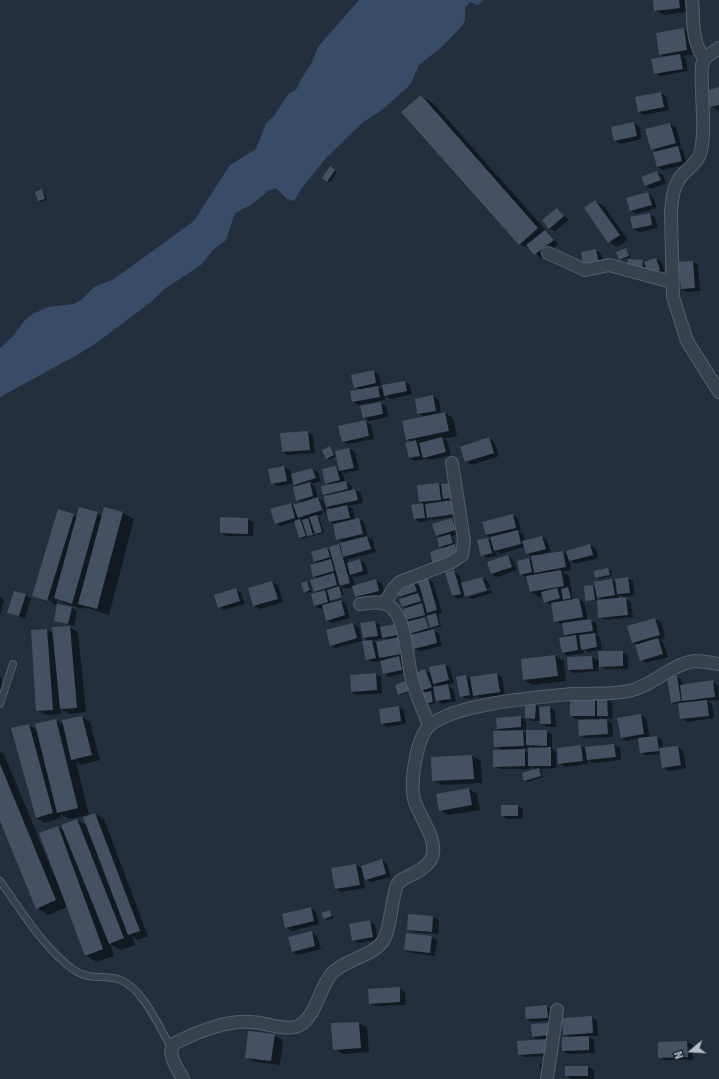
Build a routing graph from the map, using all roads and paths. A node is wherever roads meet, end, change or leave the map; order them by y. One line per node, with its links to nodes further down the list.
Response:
1 (692, 0): 3 (street)
2 (719, 48): 3 (street)
3 (705, 58): 5 (street)
4 (548, 253): 5 (street)
5 (672, 282): 6 (street)
6 (719, 392)
7 (452, 463): 9 (street)
8 (360, 604): 9 (street)
9 (384, 604): 13 (street)
10 (13, 664): 12 (lane)
11 (719, 664): 13 (street)
12 (0, 704)
13 (429, 726): 16 (street)
14 (0, 880): 16 (lane)
15 (557, 1010): 18 (street)
16 (171, 1048): 17 (street)
17 (183, 1079)
18 (547, 1079)

